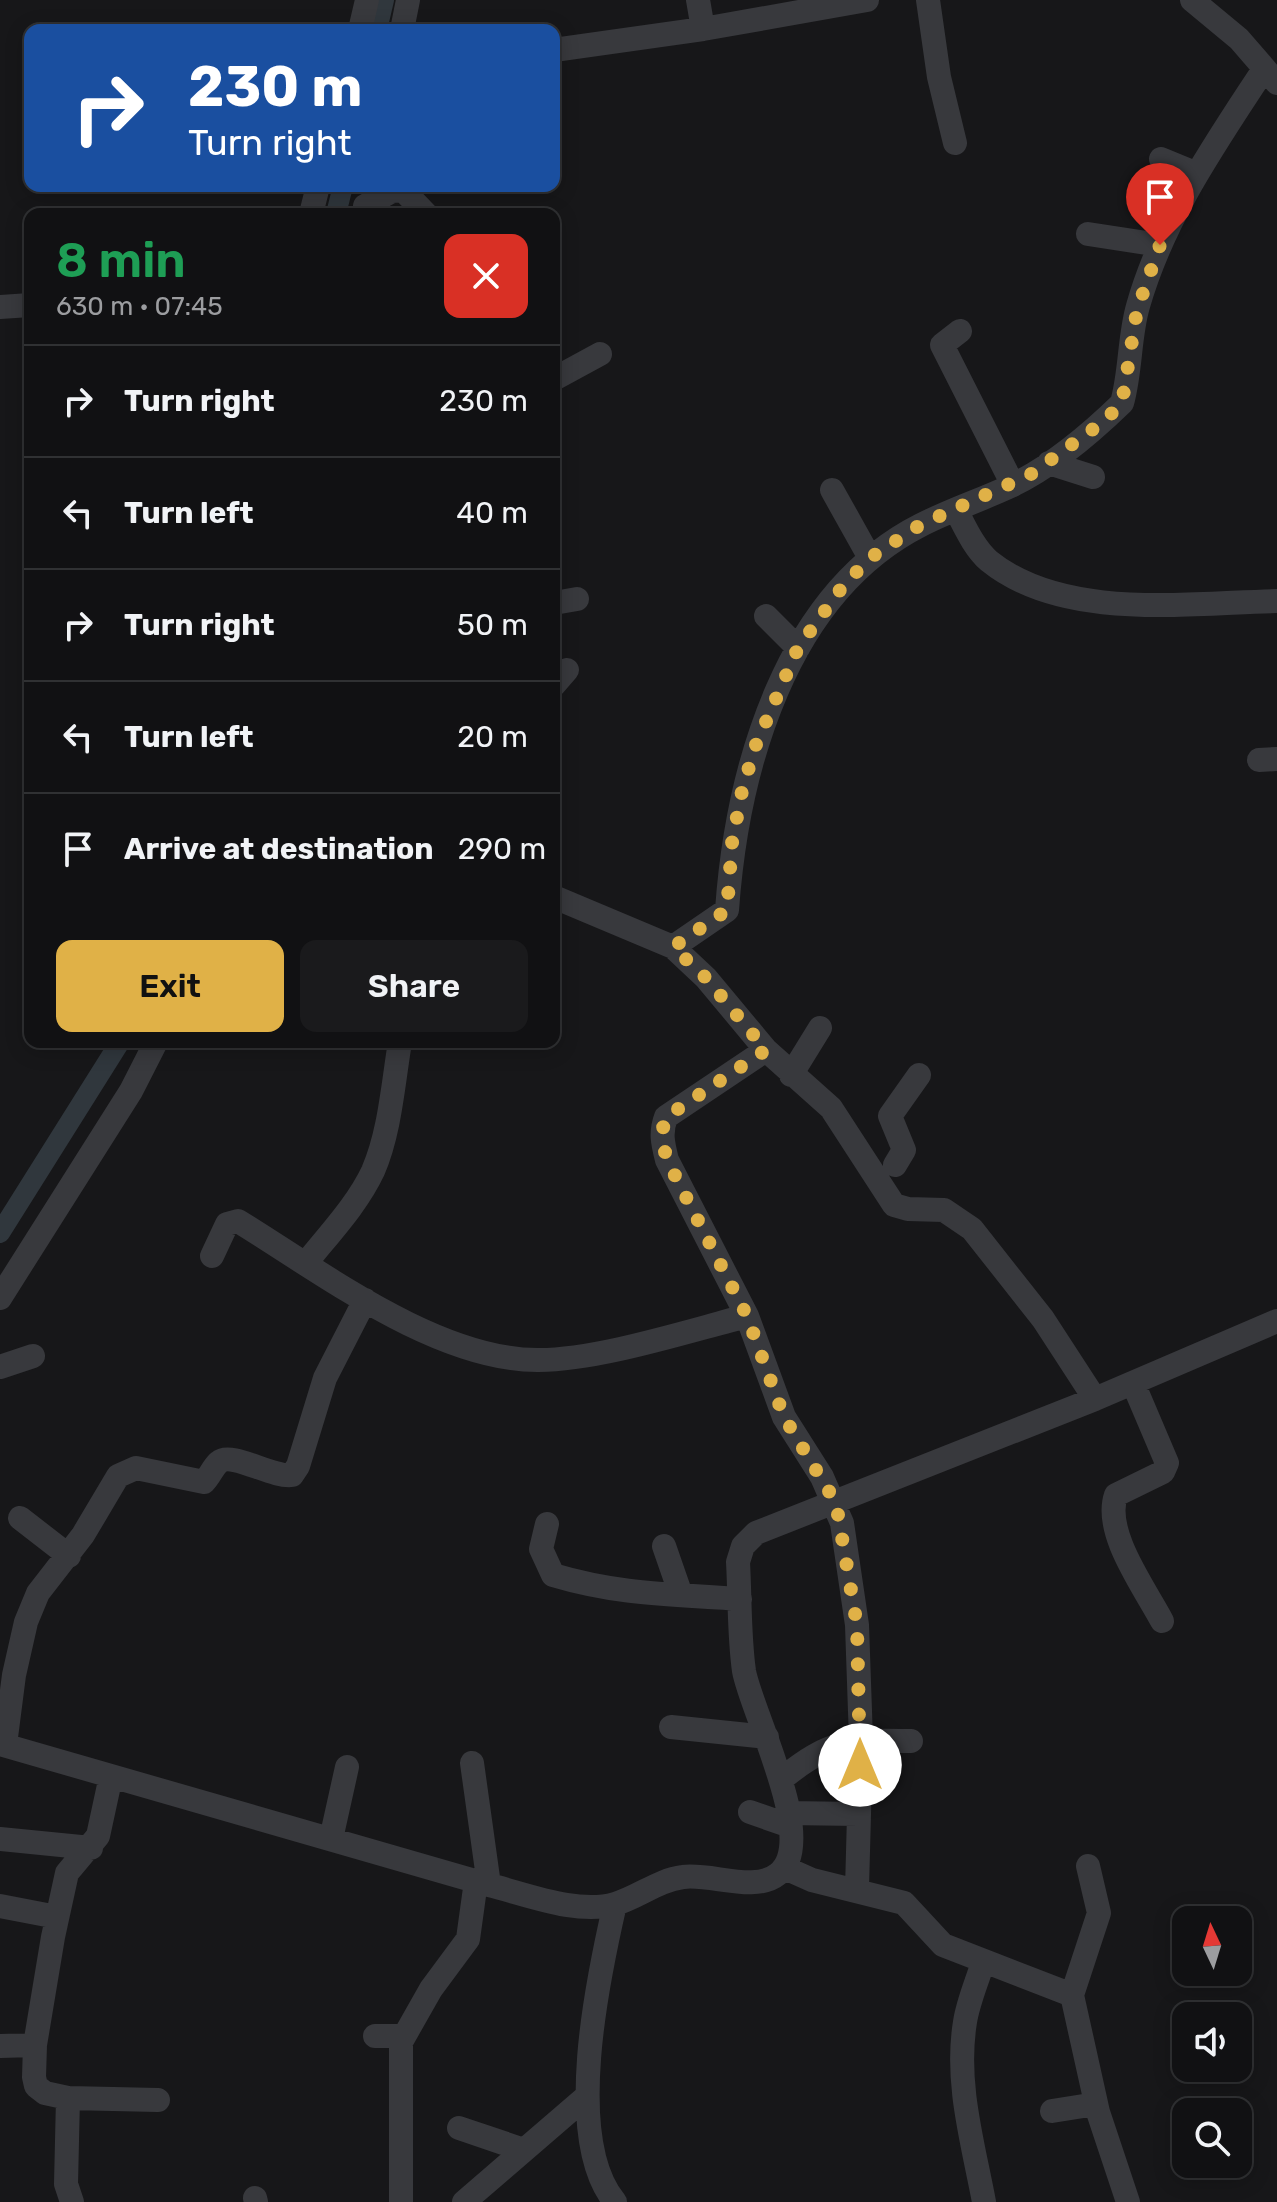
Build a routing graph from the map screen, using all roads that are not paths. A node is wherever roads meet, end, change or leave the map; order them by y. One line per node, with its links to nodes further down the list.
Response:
1 (367, 0): 7 (street)
2 (408, 0): 8 (street)
3 (698, 0): 9 (street)
4 (867, 0): 9 (street)
5 (928, 0): 12 (street)
6 (1192, 0): 11 (street)
7 (361, 24)
8 (403, 24)
9 (703, 29): 10 (street)
10 (560, 49)
11 (1271, 76): 14 (street)
12 (955, 143)
13 (1161, 159): 14 (street)
14 (1195, 173): 20 (street)
15 (390, 192): 17 (street)
16 (405, 192): 18 (street)
17 (366, 202)
18 (420, 208)
19 (1088, 234): 20 (street)
20 (1160, 245): 26 (street)
21 (24, 305): 22 (street)
22 (0, 307)
23 (960, 331): 28 (street)
24 (600, 354): 25 (street)
25 (560, 376)
26 (1049, 463): 27 (street); 28 (street)
27 (1093, 477)
28 (1013, 485): 30 (street)
29 (832, 490): 31 (street)
30 (956, 510): 31 (street); 32 (street)
31 (870, 558): 34 (street)
32 (1277, 601)
33 (766, 616): 34 (street)
34 (798, 648): 36 (street)
35 (560, 900): 36 (street)
36 (673, 947): 40 (street)
37 (820, 1028): 41 (street)
38 (153, 1048): 46 (street)
39 (399, 1048): 45 (street)
40 (766, 1050): 41 (street); 48 (street)
41 (791, 1075): 43 (street)
42 (919, 1075): 43 (street)
43 (886, 1172): 53 (street)
44 (212, 1256): 45 (street)
45 (306, 1263): 47 (street)
46 (0, 1298)
47 (365, 1300): 48 (street); 58 (street)
48 (747, 1316): 54 (street)
49 (1277, 1321): 52 (street)
50 (33, 1356): 51 (street)
51 (0, 1367)
52 (1133, 1383): 53 (street); 61 (street)
53 (1095, 1399): 54 (street)
54 (836, 1503): 60 (street); 64 (street)
55 (20, 1518): 58 (street)
56 (547, 1524): 59 (street)
57 (664, 1546): 59 (street)
58 (69, 1556): 66 (street)
59 (681, 1595): 60 (street)
60 (740, 1599): 63 (street)
61 (1162, 1621)
62 (671, 1727): 63 (street)
63 (767, 1737): 70 (street)
64 (861, 1740): 65 (street); 70 (street); 72 (street)
65 (911, 1741)
66 (2, 1744): 69 (street)
67 (472, 1763): 79 (street)
68 (347, 1767): 75 (street)
69 (111, 1776): 75 (street); 76 (street)
70 (783, 1778): 73 (street)
71 (750, 1812): 73 (street)
72 (858, 1814): 73 (street); 80 (street)
73 (789, 1820): 78 (street)
74 (0, 1839): 76 (street)
75 (331, 1839): 79 (street)
76 (91, 1848): 83 (street)
77 (1088, 1866): 85 (street)
78 (785, 1868): 80 (street); 81 (street)
79 (483, 1883): 81 (street); 87 (street)
80 (857, 1889): 84 (street)
81 (615, 1904): 90 (street)
82 (0, 1906): 83 (street)
83 (57, 1917): 88 (street)
84 (983, 1962): 85 (street); 101 (street)
85 (1072, 1995): 93 (street)
86 (375, 2036): 87 (street)
87 (404, 2036): 98 (street)
88 (35, 2045): 89 (street); 91 (street)
89 (0, 2046)
90 (587, 2096): 96 (street); 100 (street)
91 (68, 2098): 92 (street); 97 (street)
92 (158, 2100)
93 (1096, 2104): 94 (street); 102 (street)
94 (1052, 2111)
95 (459, 2128): 96 (street)
96 (524, 2150): 99 (street)
97 (72, 2202)
98 (398, 2202)
99 (464, 2202)
100 (615, 2202)
101 (984, 2202)
102 (1128, 2202)

